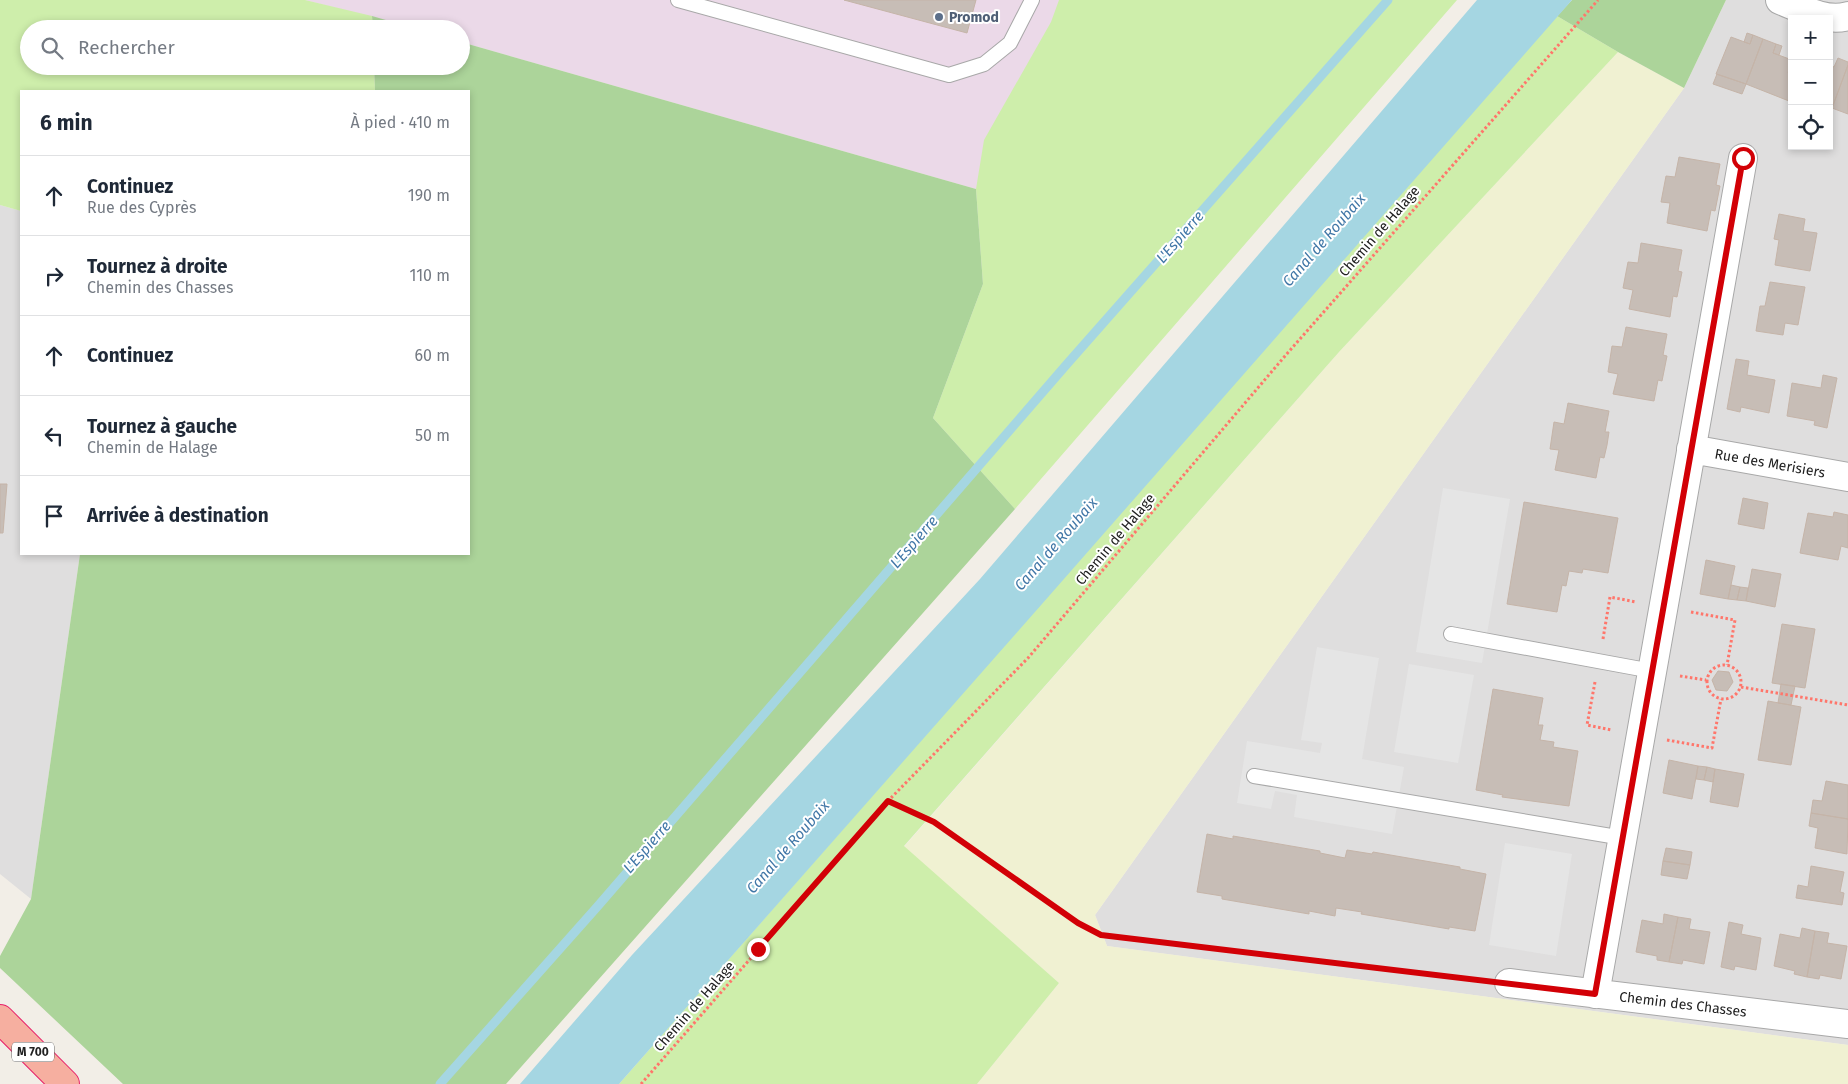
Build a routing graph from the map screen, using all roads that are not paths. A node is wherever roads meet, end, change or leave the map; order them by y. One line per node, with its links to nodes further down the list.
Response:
1 (678, 0): 2 (lane)
2 (1032, 0)
3 (1780, 0): 4 (street)
4 (1848, 16)
5 (1743, 158): 6 (street)
6 (1691, 449): 7 (street, Rue des Merisiers); 9 (street)
7 (1848, 477)
8 (1451, 634): 9 (lane)
9 (1652, 671): 11 (street)
10 (1254, 776): 11 (lane)
11 (1622, 838): 13 (street)
12 (1509, 983): 13 (street, Chemin des Chasses)
13 (1595, 994): 15 (street, Chemin des Chasses)
14 (0, 1019): 16 (highway, M 700)
15 (1848, 1024)
16 (65, 1084)

